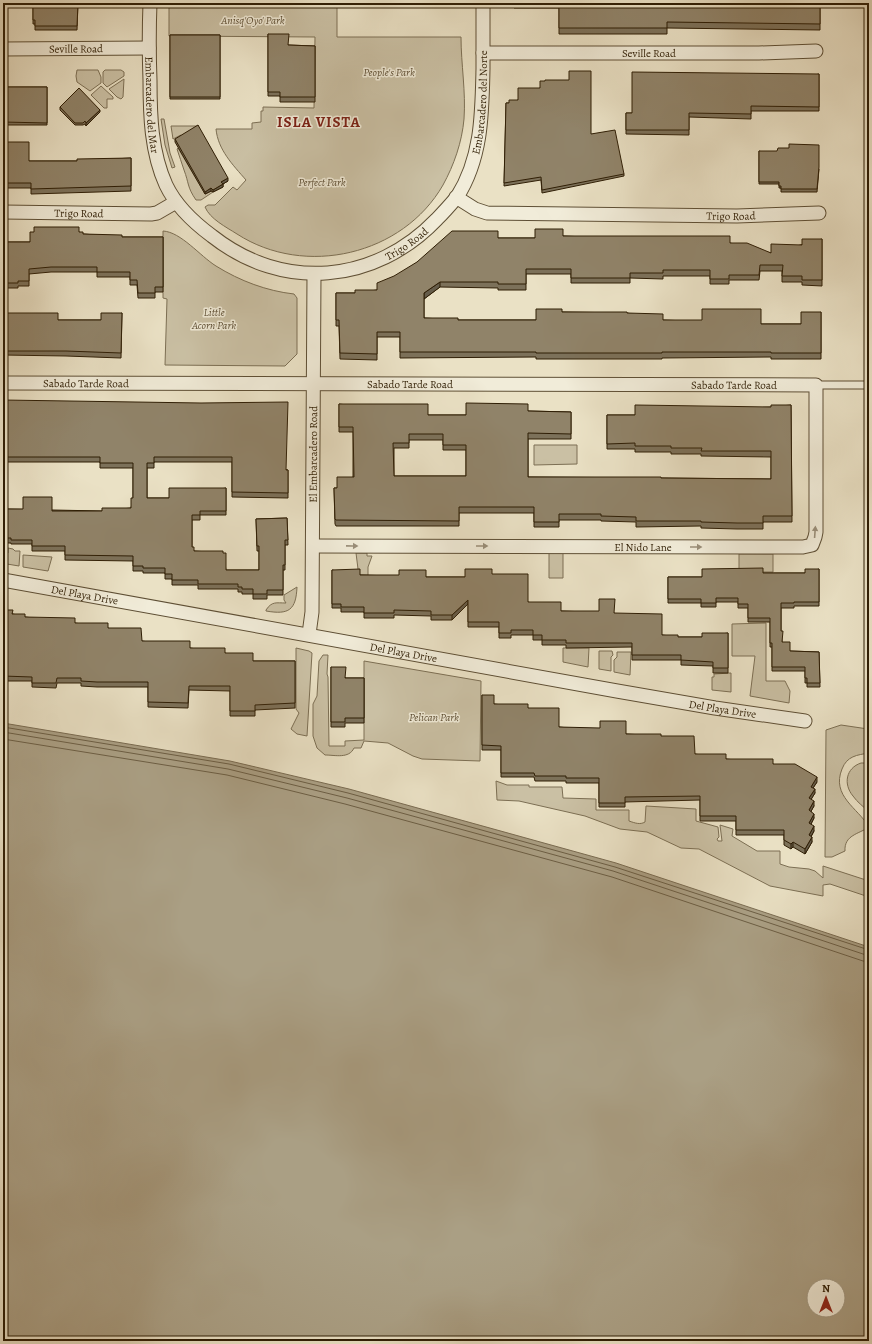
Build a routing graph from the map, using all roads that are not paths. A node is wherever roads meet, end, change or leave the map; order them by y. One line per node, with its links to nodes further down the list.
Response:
1 (150, 3): 3 (street, Embarcadero del Mar)
2 (483, 3): 6 (street, Embarcadero del Norte)
3 (149, 48): 4 (street, Seville Road); 8 (street, Embarcadero del Mar)
4 (3, 49)
5 (816, 51): 6 (street, Seville Road)
6 (483, 53): 7 (street, Embarcadero del Norte)
7 (456, 197): 10 (street, Trigo Road); 11 (street, Trigo Road)
8 (176, 202): 9 (street, Trigo Road); 11 (street, Trigo Road)
9 (3, 212)
10 (819, 213)
11 (314, 274): 13 (street, El Embarcadero Road)
12 (3, 383): 13 (street, Sabado Tarde Road)
13 (313, 383): 14 (street, Sabado Tarde Road); 16 (street, El Embarcadero Road)
14 (816, 385): 15 (lane); 16 (street, El Nido Lane, one-way to 14)
15 (869, 385)
16 (313, 546): 18 (street, El Embarcadero Road)
17 (3, 580): 18 (street, Del Playa Drive)
18 (308, 634): 19 (street, Del Playa Drive)
19 (805, 721)

